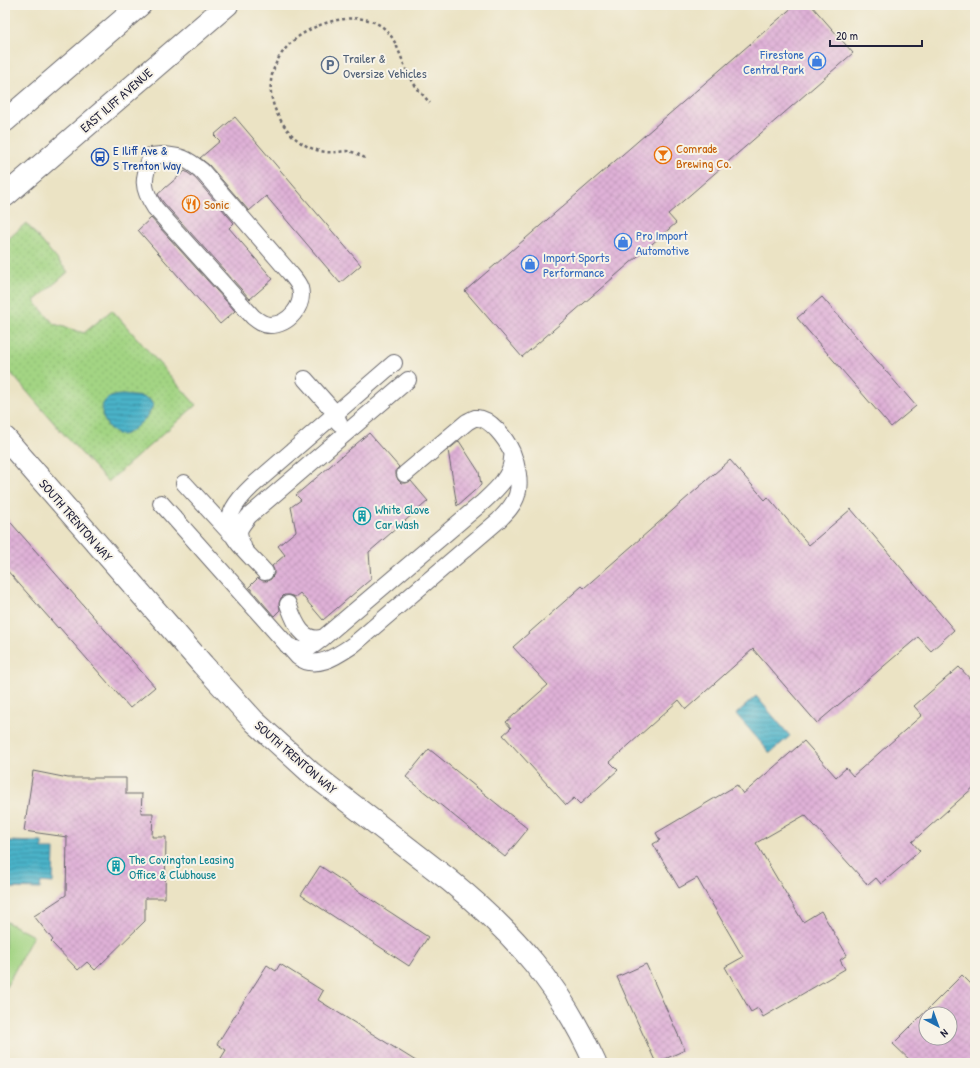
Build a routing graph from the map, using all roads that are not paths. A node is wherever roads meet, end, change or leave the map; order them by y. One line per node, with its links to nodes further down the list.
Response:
1 (140, 5): 3 (street)
2 (227, 5): 4 (street, EAST ILIFF AVENUE)
3 (5, 121)
4 (5, 196)
5 (290, 272): 5 (lane)
6 (394, 363): 9 (lane)
7 (305, 379): 9 (lane)
8 (408, 380): 11 (lane)
9 (336, 414): 11 (lane); 16 (lane)
10 (5, 438): 22 (street, SOUTH TRENTON WAY)
11 (330, 448): 17 (lane)
12 (512, 452): 13 (lane); 20 (lane); 21 (lane)
13 (405, 474)
14 (184, 483): 16 (lane)
15 (162, 503): 21 (lane)
16 (231, 534): 17 (lane)
17 (243, 548): 18 (lane)
18 (265, 572)
19 (288, 604): 20 (lane)
20 (324, 637): 21 (lane)
21 (287, 645)
22 (595, 1063)

